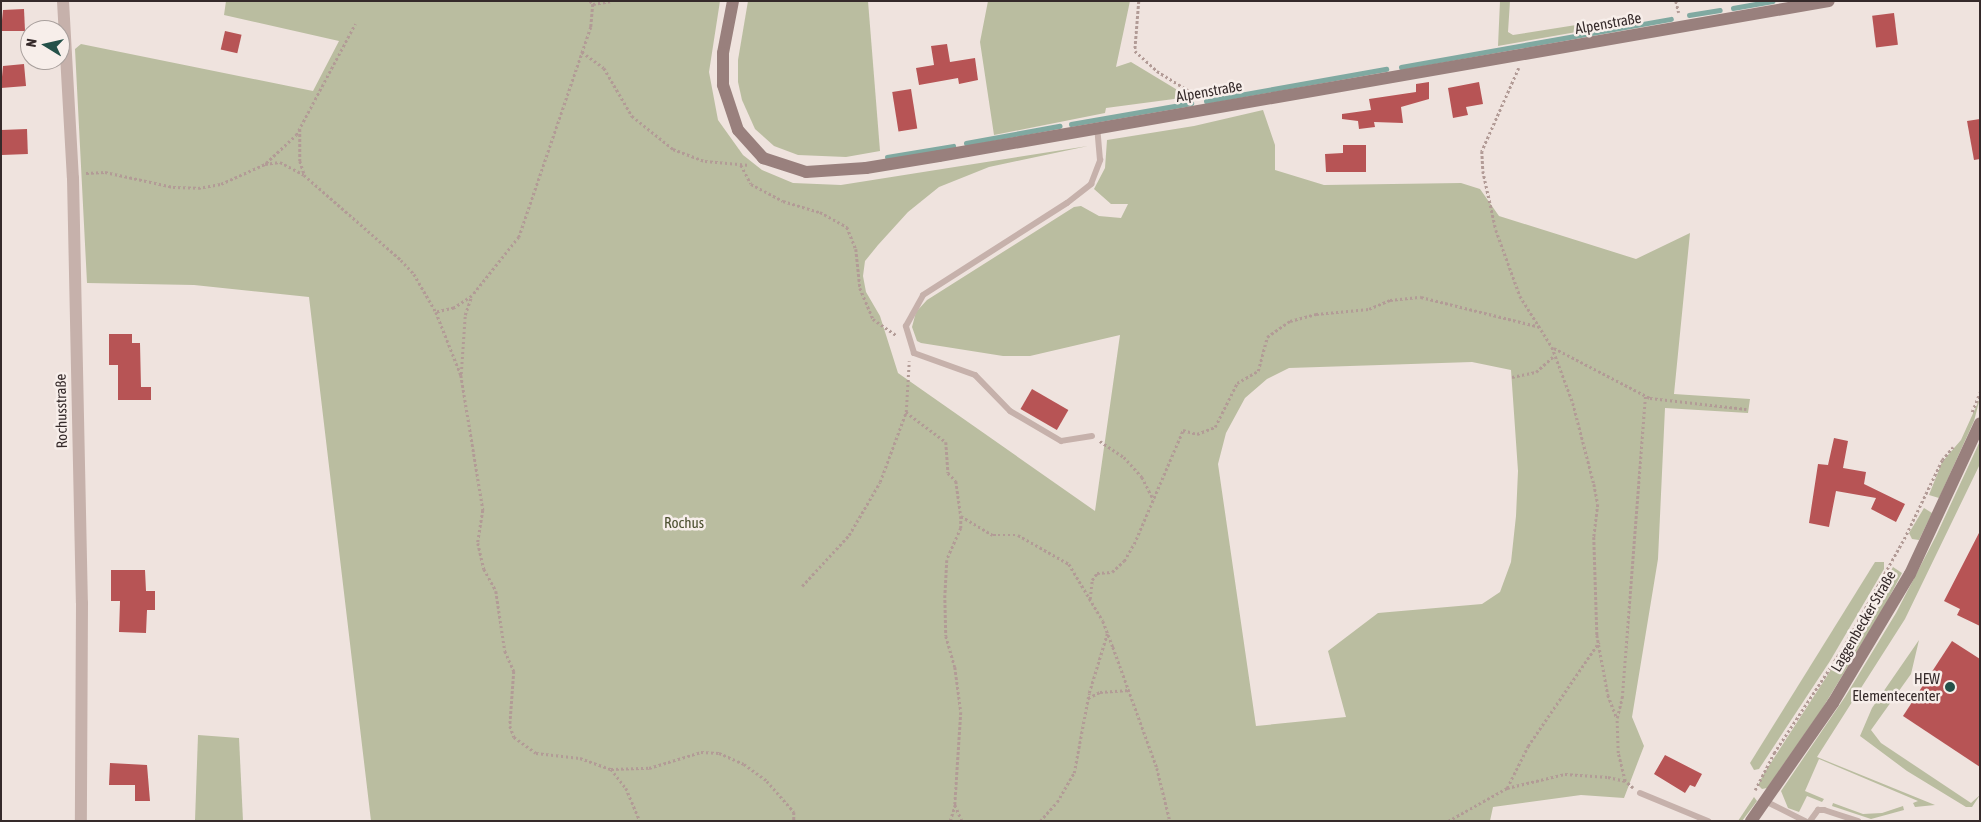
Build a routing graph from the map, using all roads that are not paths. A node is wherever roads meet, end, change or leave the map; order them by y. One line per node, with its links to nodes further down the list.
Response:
1 (63, 1): 9 (street, Rochusstraße)
2 (733, 1): 4 (street, Alpenstraße)
3 (1830, 1): 4 (street, Alpenstraße)
4 (1097, 128): 6 (lane)
5 (1975, 421): 8 (street, Laggenbecker Straße)
6 (1092, 436)
7 (1640, 793): 10 (lane)
8 (1765, 801): 11 (street, Laggenbecker Straße); 12 (lane)
9 (81, 821)
10 (1708, 821)
11 (1751, 821)
12 (1805, 821)
13 (1810, 821): 14 (lane)
14 (1858, 821)

